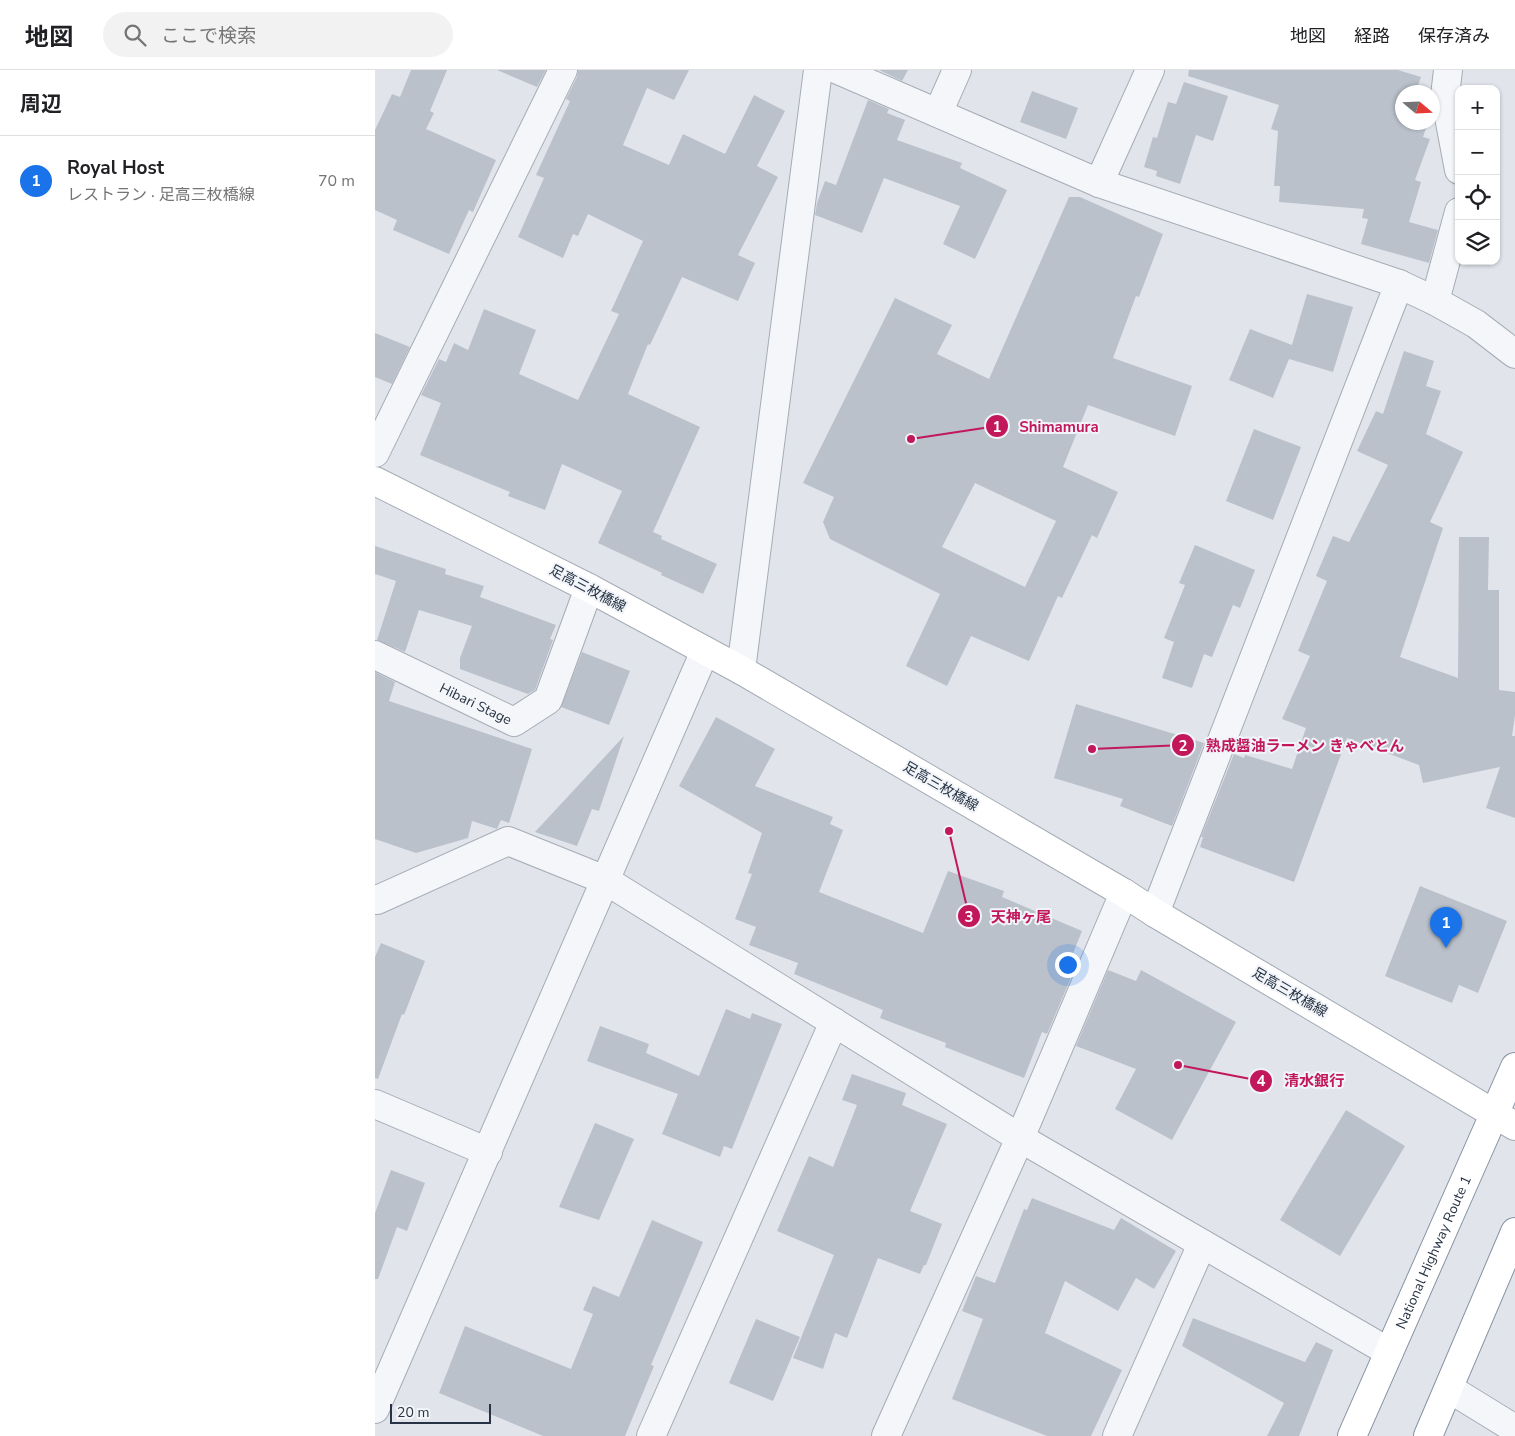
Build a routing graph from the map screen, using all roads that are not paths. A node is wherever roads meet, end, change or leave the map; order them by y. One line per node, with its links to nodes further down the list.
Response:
1 (563, 70): 14 (street)
2 (818, 70): 19 (street)
3 (838, 70): 7 (street)
4 (957, 70): 7 (street)
5 (1150, 70): 9 (street)
6 (1448, 70): 8 (street)
7 (938, 113): 9 (street)
8 (1455, 149)
9 (1099, 183): 11 (street)
10 (1457, 220): 12 (street)
11 (1399, 284): 12 (street); 23 (street)
12 (1435, 301): 13 (street)
13 (1515, 354)
14 (375, 453)
15 (375, 481): 16 (main road, 足高三枚橋線)
16 (589, 588): 17 (main road, 足高三枚橋線); 18 (street, Hibari Stage)
17 (705, 651): 19 (main road, 足高三枚橋線); 20 (street)
18 (375, 655)
19 (741, 670): 21 (main road, 足高三枚橋線)
20 (605, 880): 22 (street); 24 (street); 29 (street)
21 (1124, 893): 23 (main road, 足高三枚橋線); 28 (street)
22 (375, 899)
23 (1155, 913): 27 (main road, 足高三枚橋線)
24 (834, 1022): 28 (street); 36 (street)
25 (1515, 1067): 27 (main road, National Highway Route 1)
26 (375, 1104): 29 (street)
27 (1505, 1119): 32 (main road, National Highway Route 1)
28 (1020, 1138): 31 (street); 37 (street)
29 (488, 1152): 34 (street)
30 (1515, 1232): 33 (main road)
31 (1202, 1244): 32 (street); 38 (street)
32 (1389, 1352): 39 (main road, National Highway Route 1)
33 (1449, 1389): 35 (street); 40 (main road)
34 (375, 1409)
35 (1515, 1428)
36 (651, 1436)
37 (886, 1436)
38 (1117, 1436)
39 (1352, 1436)
40 (1428, 1436)

